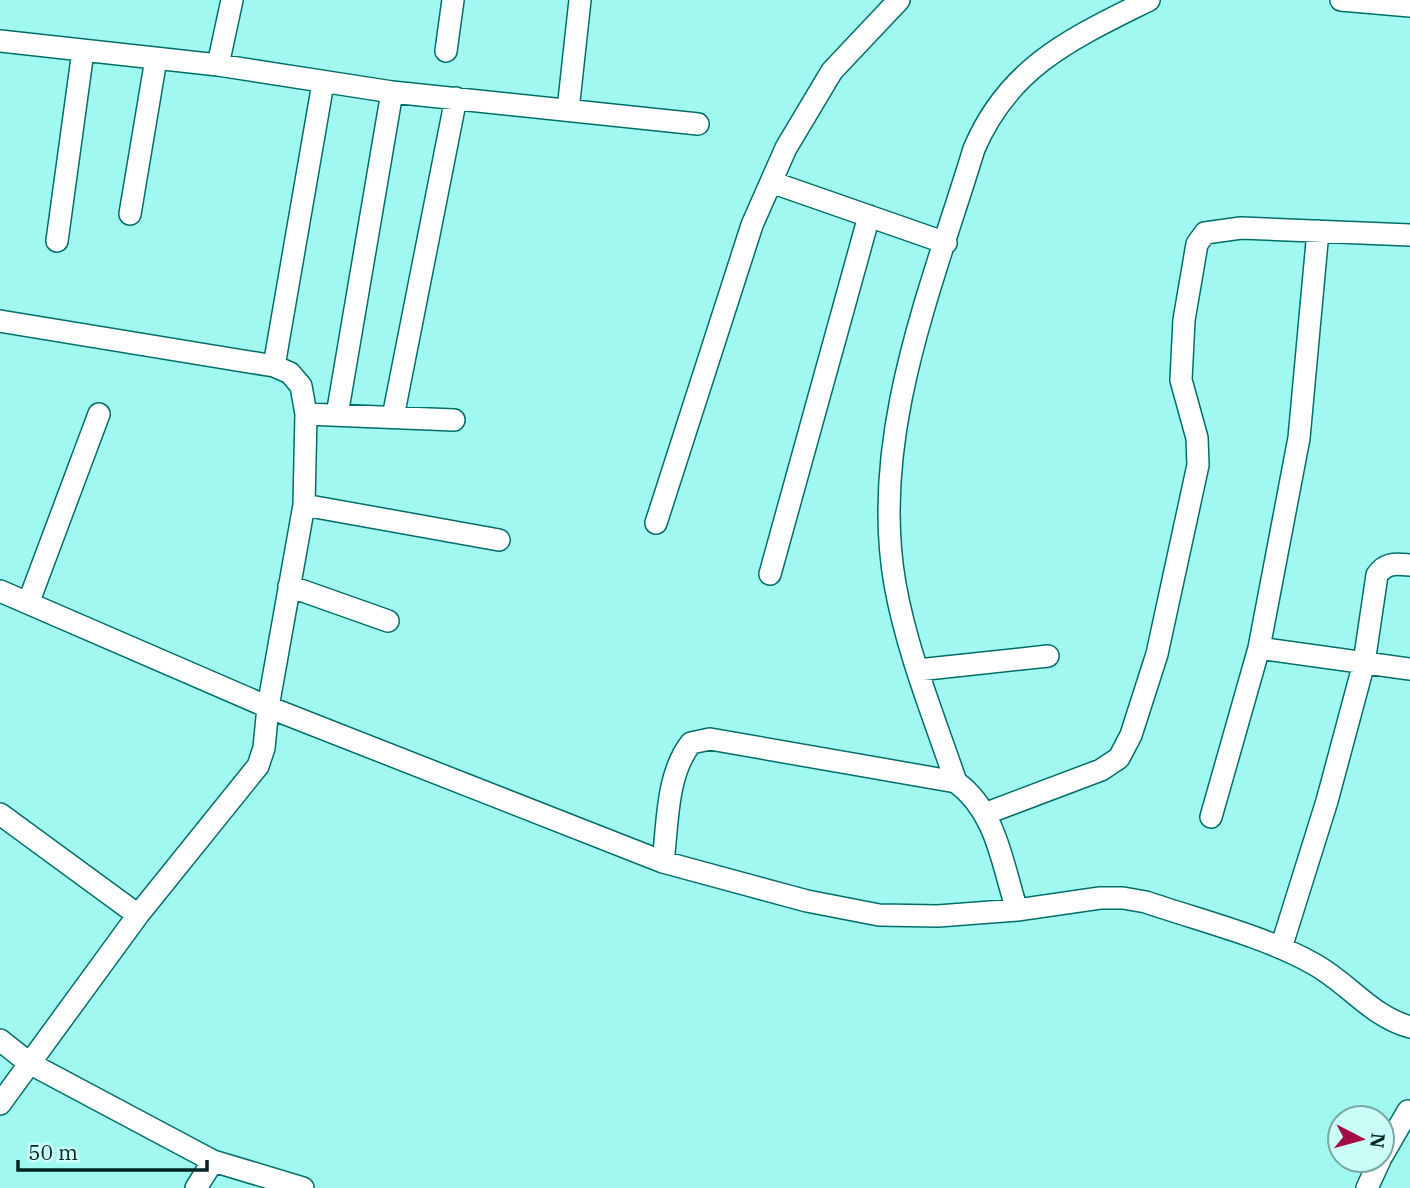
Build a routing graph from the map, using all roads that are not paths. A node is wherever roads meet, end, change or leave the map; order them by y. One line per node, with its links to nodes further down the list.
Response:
1 (232, 0): 12 (street)
2 (453, 0): 10 (street)
3 (580, 0): 16 (street)
4 (899, 0): 18 (street)
5 (1149, 0): 24 (street)
6 (1341, 0): 7 (street)
7 (1410, 6)
8 (0, 41): 9 (street)
9 (83, 51): 11 (street); 23 (street)
10 (446, 51)
11 (156, 59): 12 (street); 19 (street)
12 (218, 65): 13 (street)
13 (323, 83): 14 (street); 26 (street)
14 (392, 92): 15 (street); 29 (street)
15 (456, 98): 16 (street); 30 (street)
16 (568, 110): 17 (street)
17 (698, 124)
18 (771, 182): 20 (street); 33 (street)
19 (130, 214)
20 (869, 216): 24 (street); 36 (street)
21 (1318, 231): 22 (street); 41 (street); 48 (street)
22 (1410, 234)
23 (57, 241)
24 (946, 243): 45 (street)
25 (0, 321): 26 (street)
26 (274, 366): 28 (street)
27 (99, 414): 39 (street)
28 (306, 414): 29 (street); 32 (street)
29 (337, 415): 30 (street)
30 (393, 417): 31 (street)
31 (454, 420)
32 (304, 505): 34 (street); 37 (street)
33 (656, 523)
34 (499, 540)
35 (1410, 565): 43 (street)
36 (770, 574)
37 (289, 586): 40 (street); 46 (street)
38 (0, 591): 39 (street)
39 (29, 601): 46 (street)
40 (388, 621)
41 (1259, 648): 43 (street); 50 (street)
42 (1048, 656): 45 (street)
43 (1364, 663): 44 (street); 54 (street)
44 (1410, 669)
45 (918, 670): 47 (street)
46 (268, 707): 51 (street); 53 (street)
47 (956, 782): 48 (street); 51 (street)
48 (987, 813): 52 (street)
49 (0, 814): 53 (street)
50 (1212, 817)
51 (663, 862): 52 (street)
52 (1017, 910): 54 (street)
53 (138, 915): 57 (street)
54 (1281, 948): 55 (street)
55 (1410, 1027)
56 (0, 1040): 57 (street)
57 (29, 1063): 58 (street); 61 (street)
58 (0, 1104)
59 (1409, 1108): 60 (street)
60 (1396, 1131)
61 (213, 1161): 62 (street); 63 (street)
62 (196, 1188)
63 (303, 1188)

